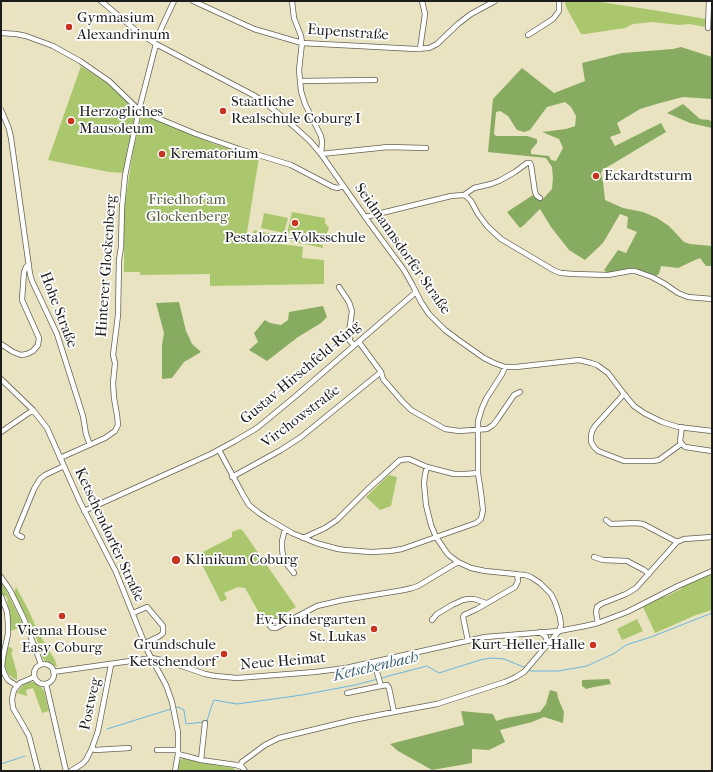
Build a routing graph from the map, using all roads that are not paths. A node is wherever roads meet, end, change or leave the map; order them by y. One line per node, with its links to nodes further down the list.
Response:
1 (101, 1): 12 (street, Seidmannsdorfer Straße)
2 (174, 1): 12 (street, Hinterer Glockenberg)
3 (193, 1): 13 (street, Eupenstraße)
4 (292, 1): 13 (street)
5 (422, 1): 14 (street)
6 (494, 1): 14 (street, Eupenstraße)
7 (559, 1): 11 (street)
8 (709, 1): 9 (street)
9 (708, 28)
10 (1, 33): 18 (street)
11 (528, 35)
12 (154, 43): 18 (street, Hinterer Glockenberg); 20 (street, Seidmannsdorfer Straße)
13 (302, 43): 14 (street, Eupenstraße); 16 (street)
14 (418, 49)
15 (375, 80): 16 (street)
16 (300, 81): 20 (street)
17 (1, 110): 25 (street, Hohe Straße)
18 (139, 110): 21 (street); 43 (street, Hinterer Glockenberg)
19 (426, 148): 20 (street)
20 (321, 154): 21 (street, Seidmannsdorfer Straße)
21 (344, 186): 24 (street, Seidmannsdorfer Straße)
22 (464, 194): 23 (street); 24 (street); 28 (street)
23 (540, 198)
24 (365, 217): 27 (street, Seidmannsdorfer Straße)
25 (29, 264): 30 (street); 43 (street, Hohe Straße)
26 (339, 287): 31 (street)
27 (416, 292): 29 (street, Gustav-Hirschfeld-Ring); 32 (street, Seidmannsdorfer Straße)
28 (712, 299)
29 (358, 342): 31 (street, Gustav-Hirschfeld-Ring); 33 (street)
30 (1, 344)
31 (354, 346): 44 (street, Gustav-Hirschfeld-Ring)
32 (505, 367): 36 (street, Seidmannsdorfer Straße); 39 (street)
33 (381, 372): 39 (street); 50 (street, Virchowstraße)
34 (1, 379): 37 (street, Ketschendorfer Straße)
35 (520, 392): 39 (street)
36 (624, 394): 38 (street, Seidmannsdorfer Straße); 42 (street)
37 (33, 410): 41 (street); 46 (street, Ketschendorfer Straße)
38 (682, 427): 40 (street, Seidmannsdorfer Straße); 42 (street)
39 (478, 430): 49 (street)
40 (712, 431)
41 (1, 432)
42 (681, 444): 45 (street)
43 (90, 445): 46 (street, Hinterer Glockenberg)
44 (219, 450): 50 (street); 51 (street, Gustav-Hirschfeld-Ring)
45 (712, 451)
46 (60, 458): 47 (street, Ketschendorfer Straße)
47 (64, 466): 51 (street, Ketschendorfer Straße); 55 (street, Ketschendorfer Straße)
48 (427, 467): 49 (street); 54 (street); 56 (street)
49 (478, 472): 56 (street)
50 (232, 477): 53 (street)
51 (84, 511): 70 (street, Ketschendorfer Straße)
52 (606, 520): 59 (street)
53 (285, 529): 58 (street); 64 (street)
54 (318, 532): 58 (street); 60 (street)
55 (22, 537)
56 (436, 537): 60 (street); 62 (street)
57 (712, 537): 59 (street)
58 (303, 538): 60 (street)
59 (677, 542): 66 (street)
60 (316, 543)
61 (594, 556): 66 (street)
62 (458, 562): 65 (street); 72 (street)
63 (712, 571): 73 (street, Neue Heimat)
64 (294, 573)
65 (517, 574): 69 (street); 74 (street)
66 (649, 574): 73 (street)
67 (1, 577): 82 (street)
68 (2, 597): 89 (street)
69 (486, 603): 71 (street); 76 (street)
70 (133, 613): 77 (street, Ketschendorfer Straße); 77 (street, Ketschendorfer Straße)
71 (432, 620)
72 (286, 622)
73 (598, 623): 74 (street, Neue Heimat)
74 (559, 631): 75 (street, Neue Heimat); 78 (street)
75 (540, 632): 76 (street, Neue Heimat); 78 (street)
76 (468, 641): 81 (street, Neue Heimat)
77 (145, 643): 79 (street, Ketschendorfer Straße)
78 (546, 646): 91 (street)
79 (152, 658): 80 (street, Neue Heimat); 83 (street, Postweg); 84 (street, Ketschendorfer Straße)
80 (165, 661): 81 (street, Neue Heimat); 84 (street)
81 (374, 662): 88 (street)
82 (41, 664): 85 (street); 86 (street)
83 (111, 665): 85 (street, Postweg); 93 (street, Postweg)
84 (158, 670): 96 (street, Ketschendorfer Straße)
85 (53, 672): 87 (street)
86 (34, 677): 87 (street); 89 (street)
87 (46, 684): 98 (street)
88 (380, 684): 90 (street); 91 (street)
89 (17, 686): 100 (street)
90 (347, 693)
91 (394, 712): 99 (street)
92 (205, 723): 97 (street)
93 (92, 748): 94 (street); 101 (street, Postweg)
94 (129, 748)
95 (157, 750): 96 (street)
96 (178, 752): 97 (street); 102 (street, Ketschendorfer Straße)
97 (201, 760): 99 (street)
98 (66, 769)
99 (240, 769): 103 (street)
100 (38, 771)
101 (71, 771)
102 (174, 771)
103 (245, 771)

